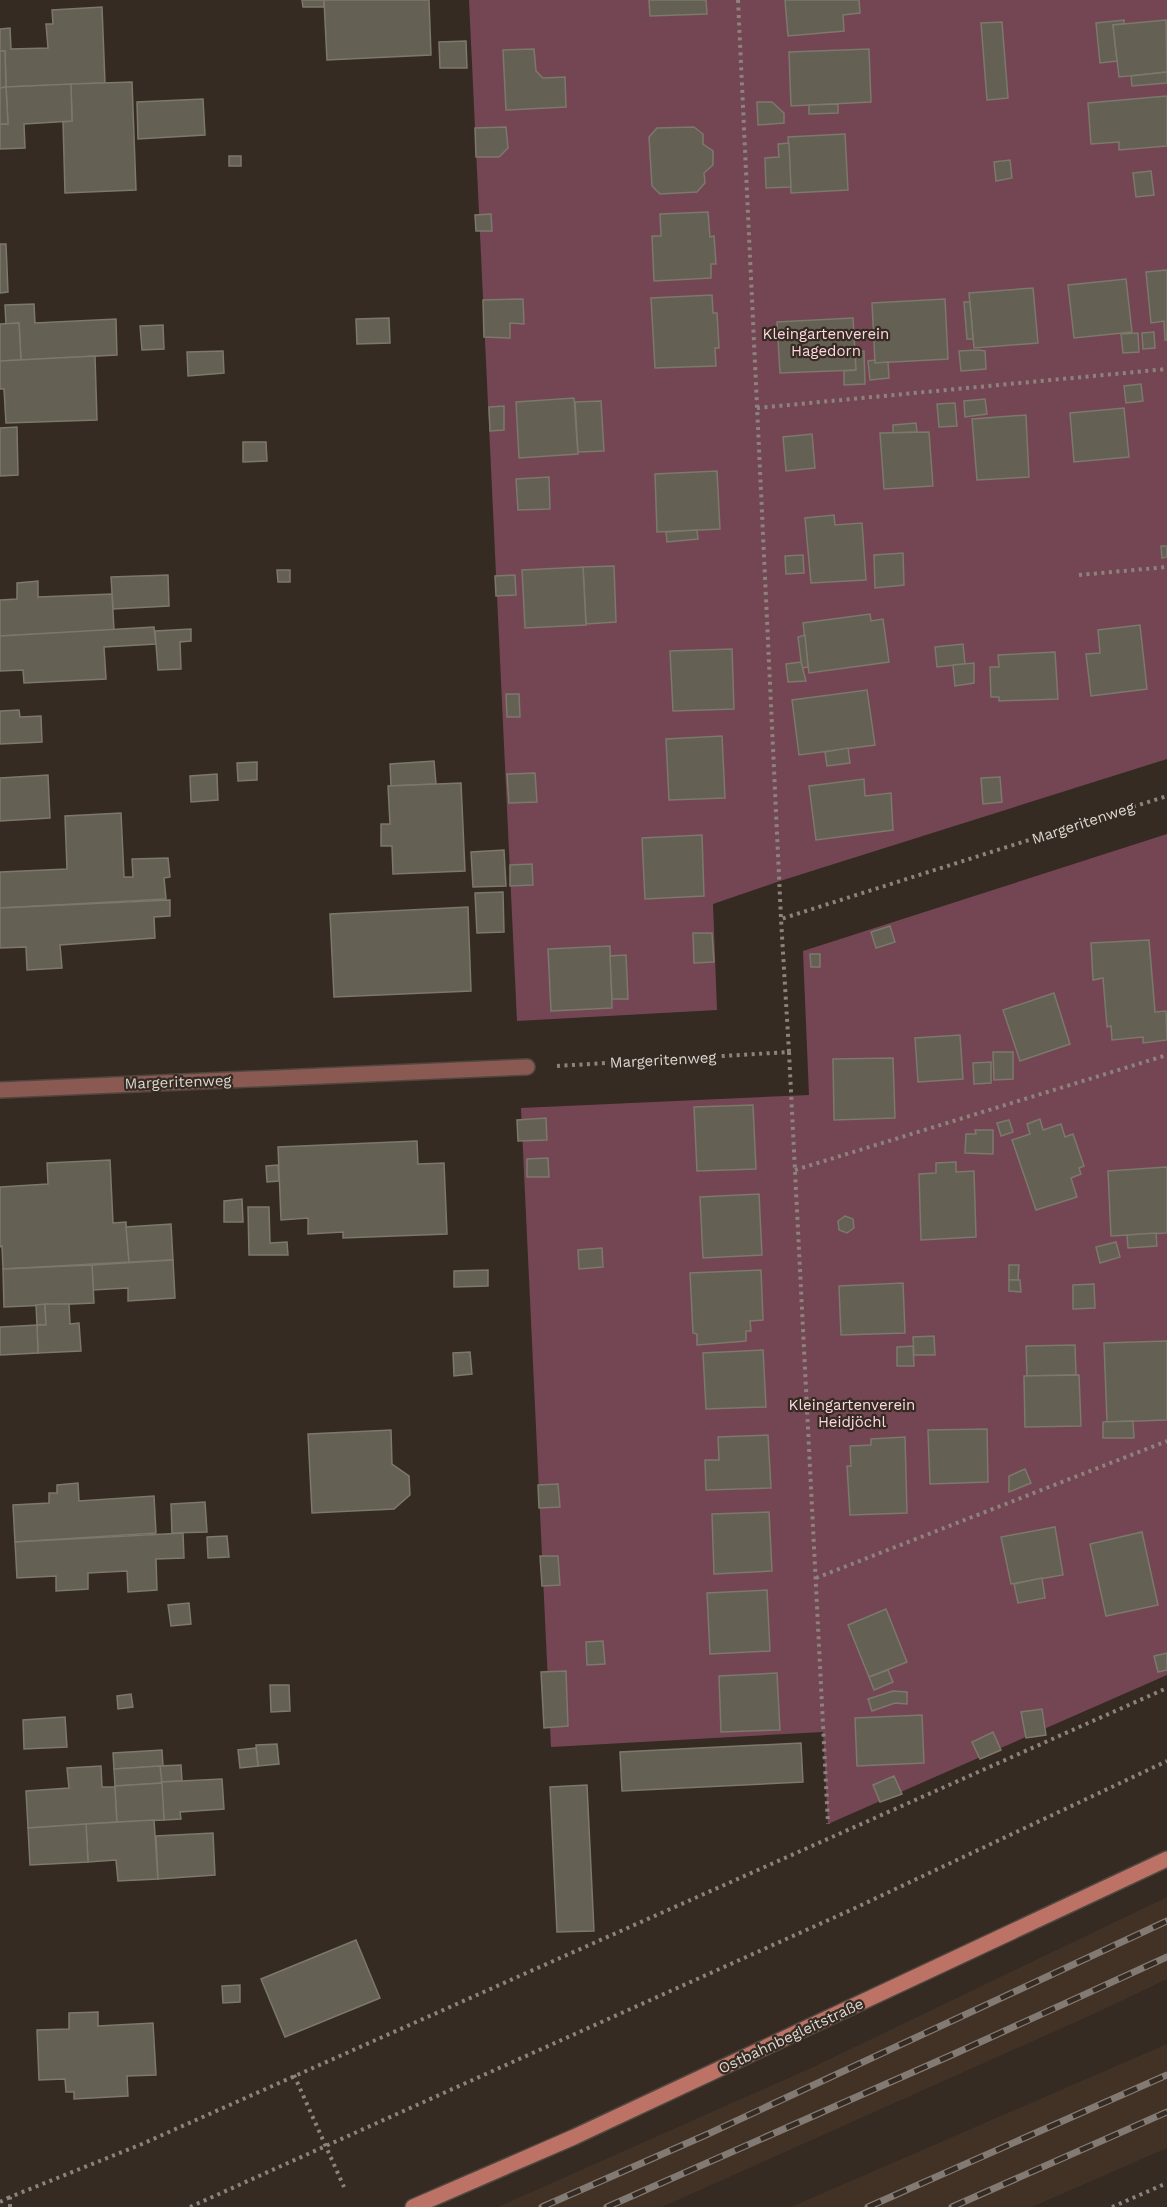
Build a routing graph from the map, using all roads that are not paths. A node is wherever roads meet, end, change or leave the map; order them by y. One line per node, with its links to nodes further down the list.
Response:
1 (527, 1067): 2 (street, Margeritenweg)
2 (0, 1090)
3 (1167, 1859): 4 (street, Ostbahnbegleitstraße)
4 (413, 2207)

